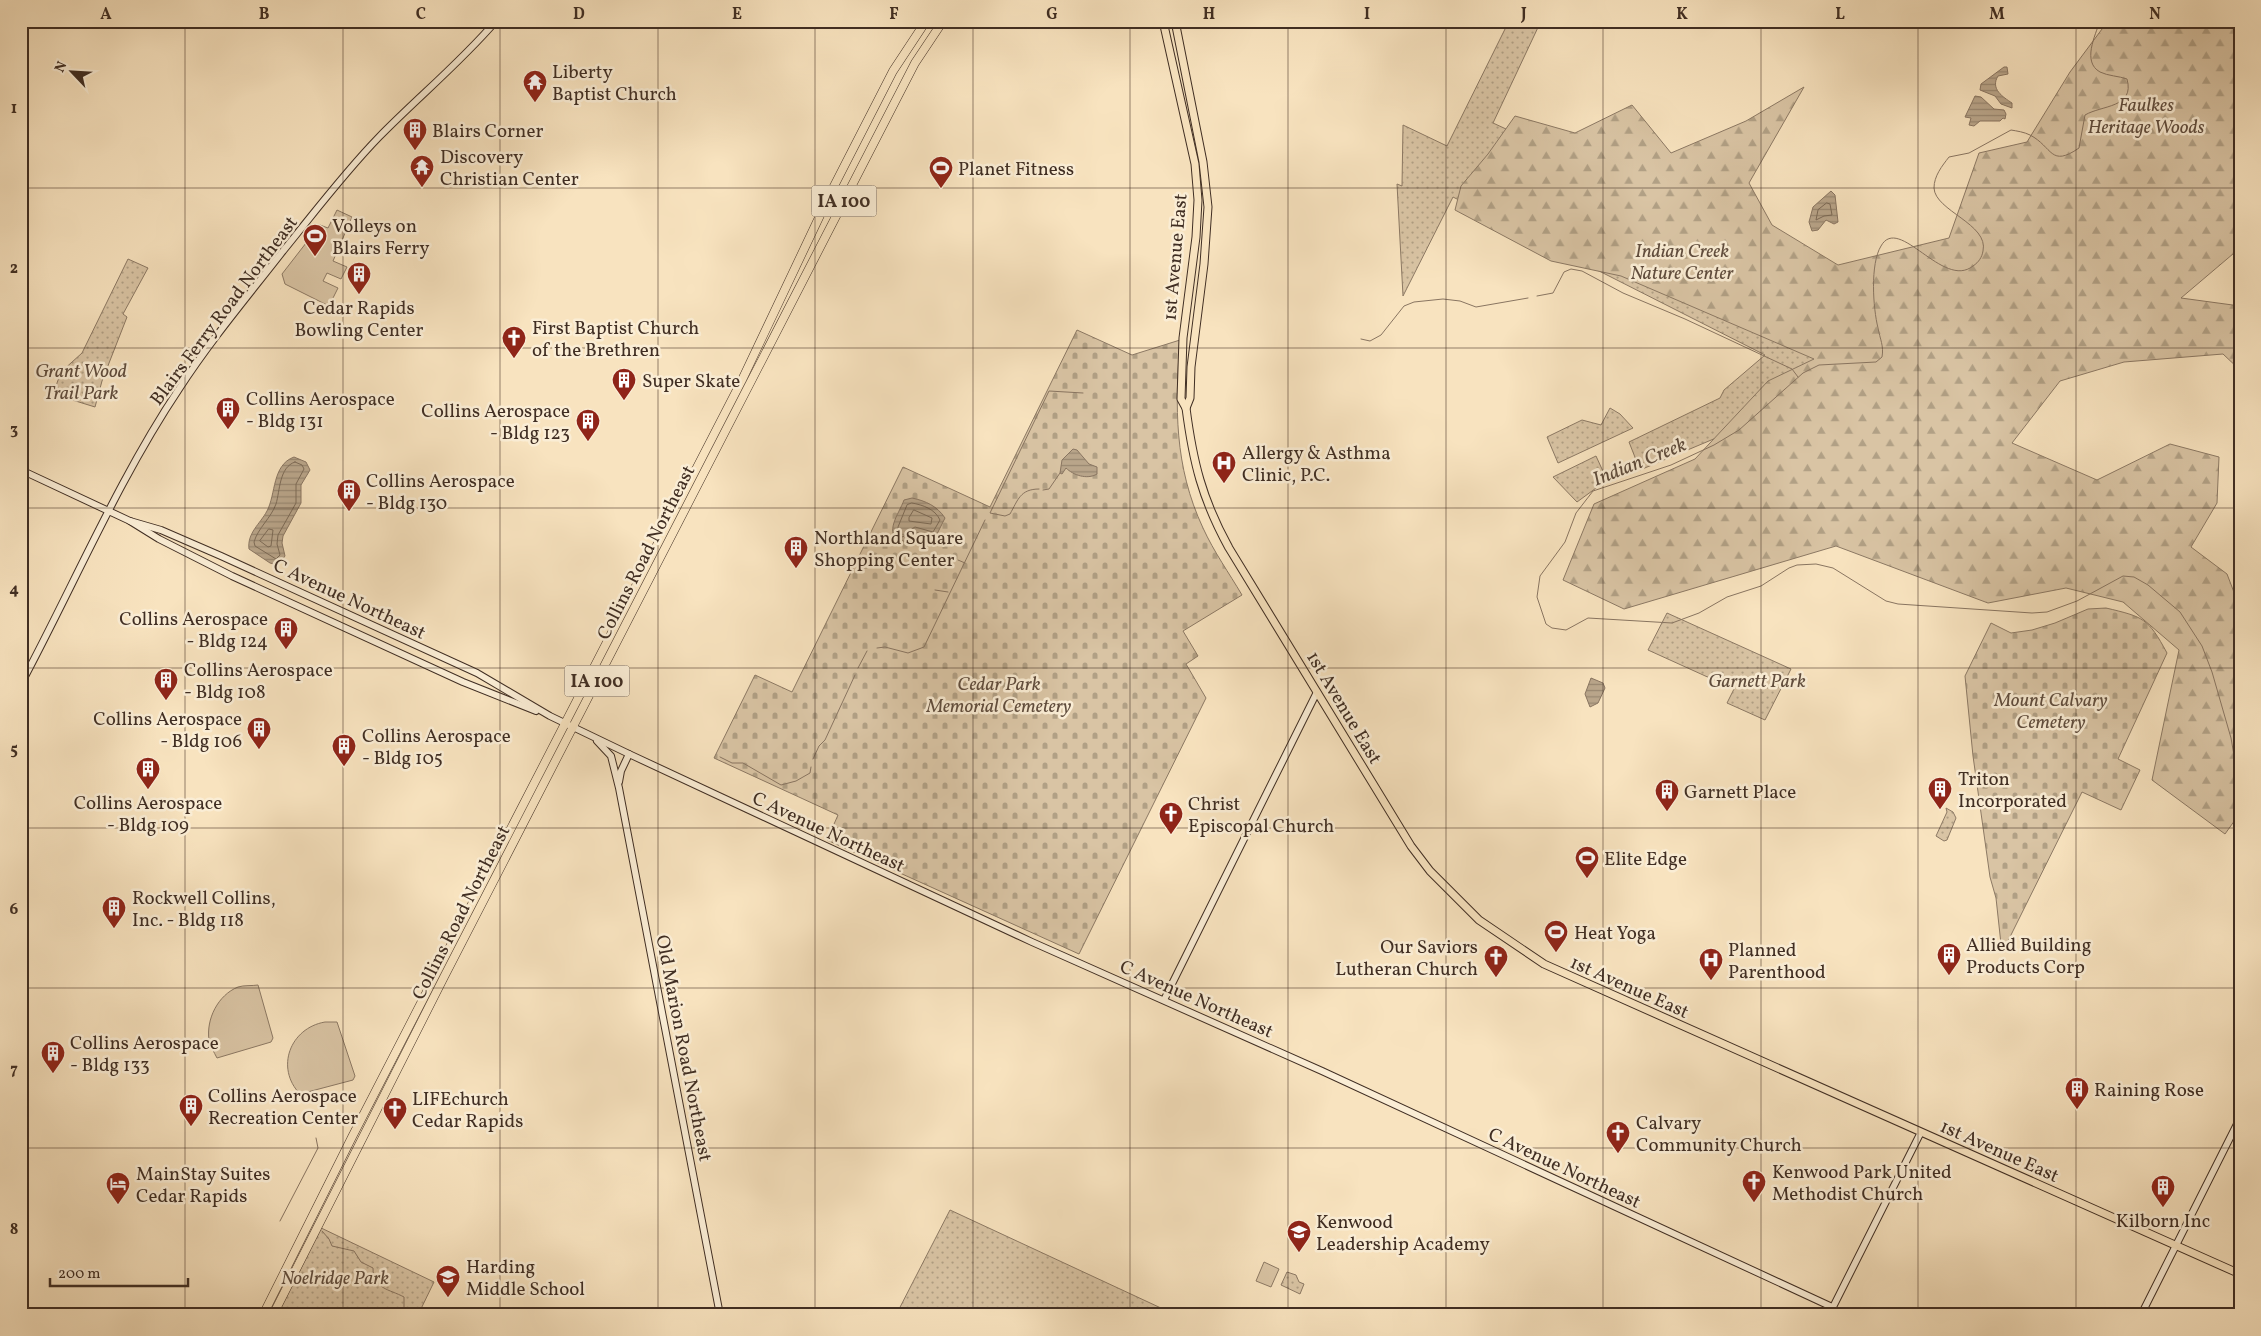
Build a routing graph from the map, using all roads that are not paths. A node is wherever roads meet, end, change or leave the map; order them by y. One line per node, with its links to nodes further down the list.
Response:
1 (496, 21): 8 (main road, Blairs Ferry Road Northeast)
2 (926, 21): 13 (highway, Collins Road Northeast / IA 100)
3 (943, 21): 14 (highway, Collins Road Northeast / IA 100)
4 (1163, 21): 6 (main road, 1st Avenue East)
5 (1175, 21): 6 (main road, 1st Avenue East)
6 (1186, 408): 11 (main road, 1st Avenue East)
7 (21, 470): 8 (main road, C Avenue Northeast)
8 (110, 511): 9 (main road, C Avenue Northeast); 10 (main road, Blairs Ferry Road Northeast)
9 (130, 520): 12 (main road, C Avenue Northeast); 12 (main road, C Avenue Northeast)
10 (21, 684)
11 (1318, 692): 18 (main road); 20 (main road, 1st Avenue East)
12 (550, 716): 13 (main road, C Avenue Northeast)
13 (565, 723): 14 (main road, C Avenue Northeast); 24 (highway, Collins Road Northeast / IA 100)
14 (574, 727): 15 (main road, C Avenue Northeast); 25 (highway, Collins Road Northeast / IA 100)
15 (591, 736): 16 (main road, C Avenue Northeast); 17 (main road, Old Marion Road Northeast)
16 (629, 754): 17 (main road, Old Marion Road Northeast); 18 (main road, C Avenue Northeast)
17 (619, 788): 26 (main road, Old Marion Road Northeast)
18 (1164, 1000): 23 (main road, C Avenue Northeast)
19 (2240, 1118): 21 (main road)
20 (1921, 1132): 21 (main road, 1st Avenue East); 23 (main road)
21 (2177, 1246): 22 (main road, 1st Avenue East); 28 (main road)
22 (2240, 1274)
23 (1832, 1307): 27 (main road)
24 (263, 1315)
25 (273, 1315)
26 (720, 1315)
27 (1828, 1315)
28 (2141, 1315)

